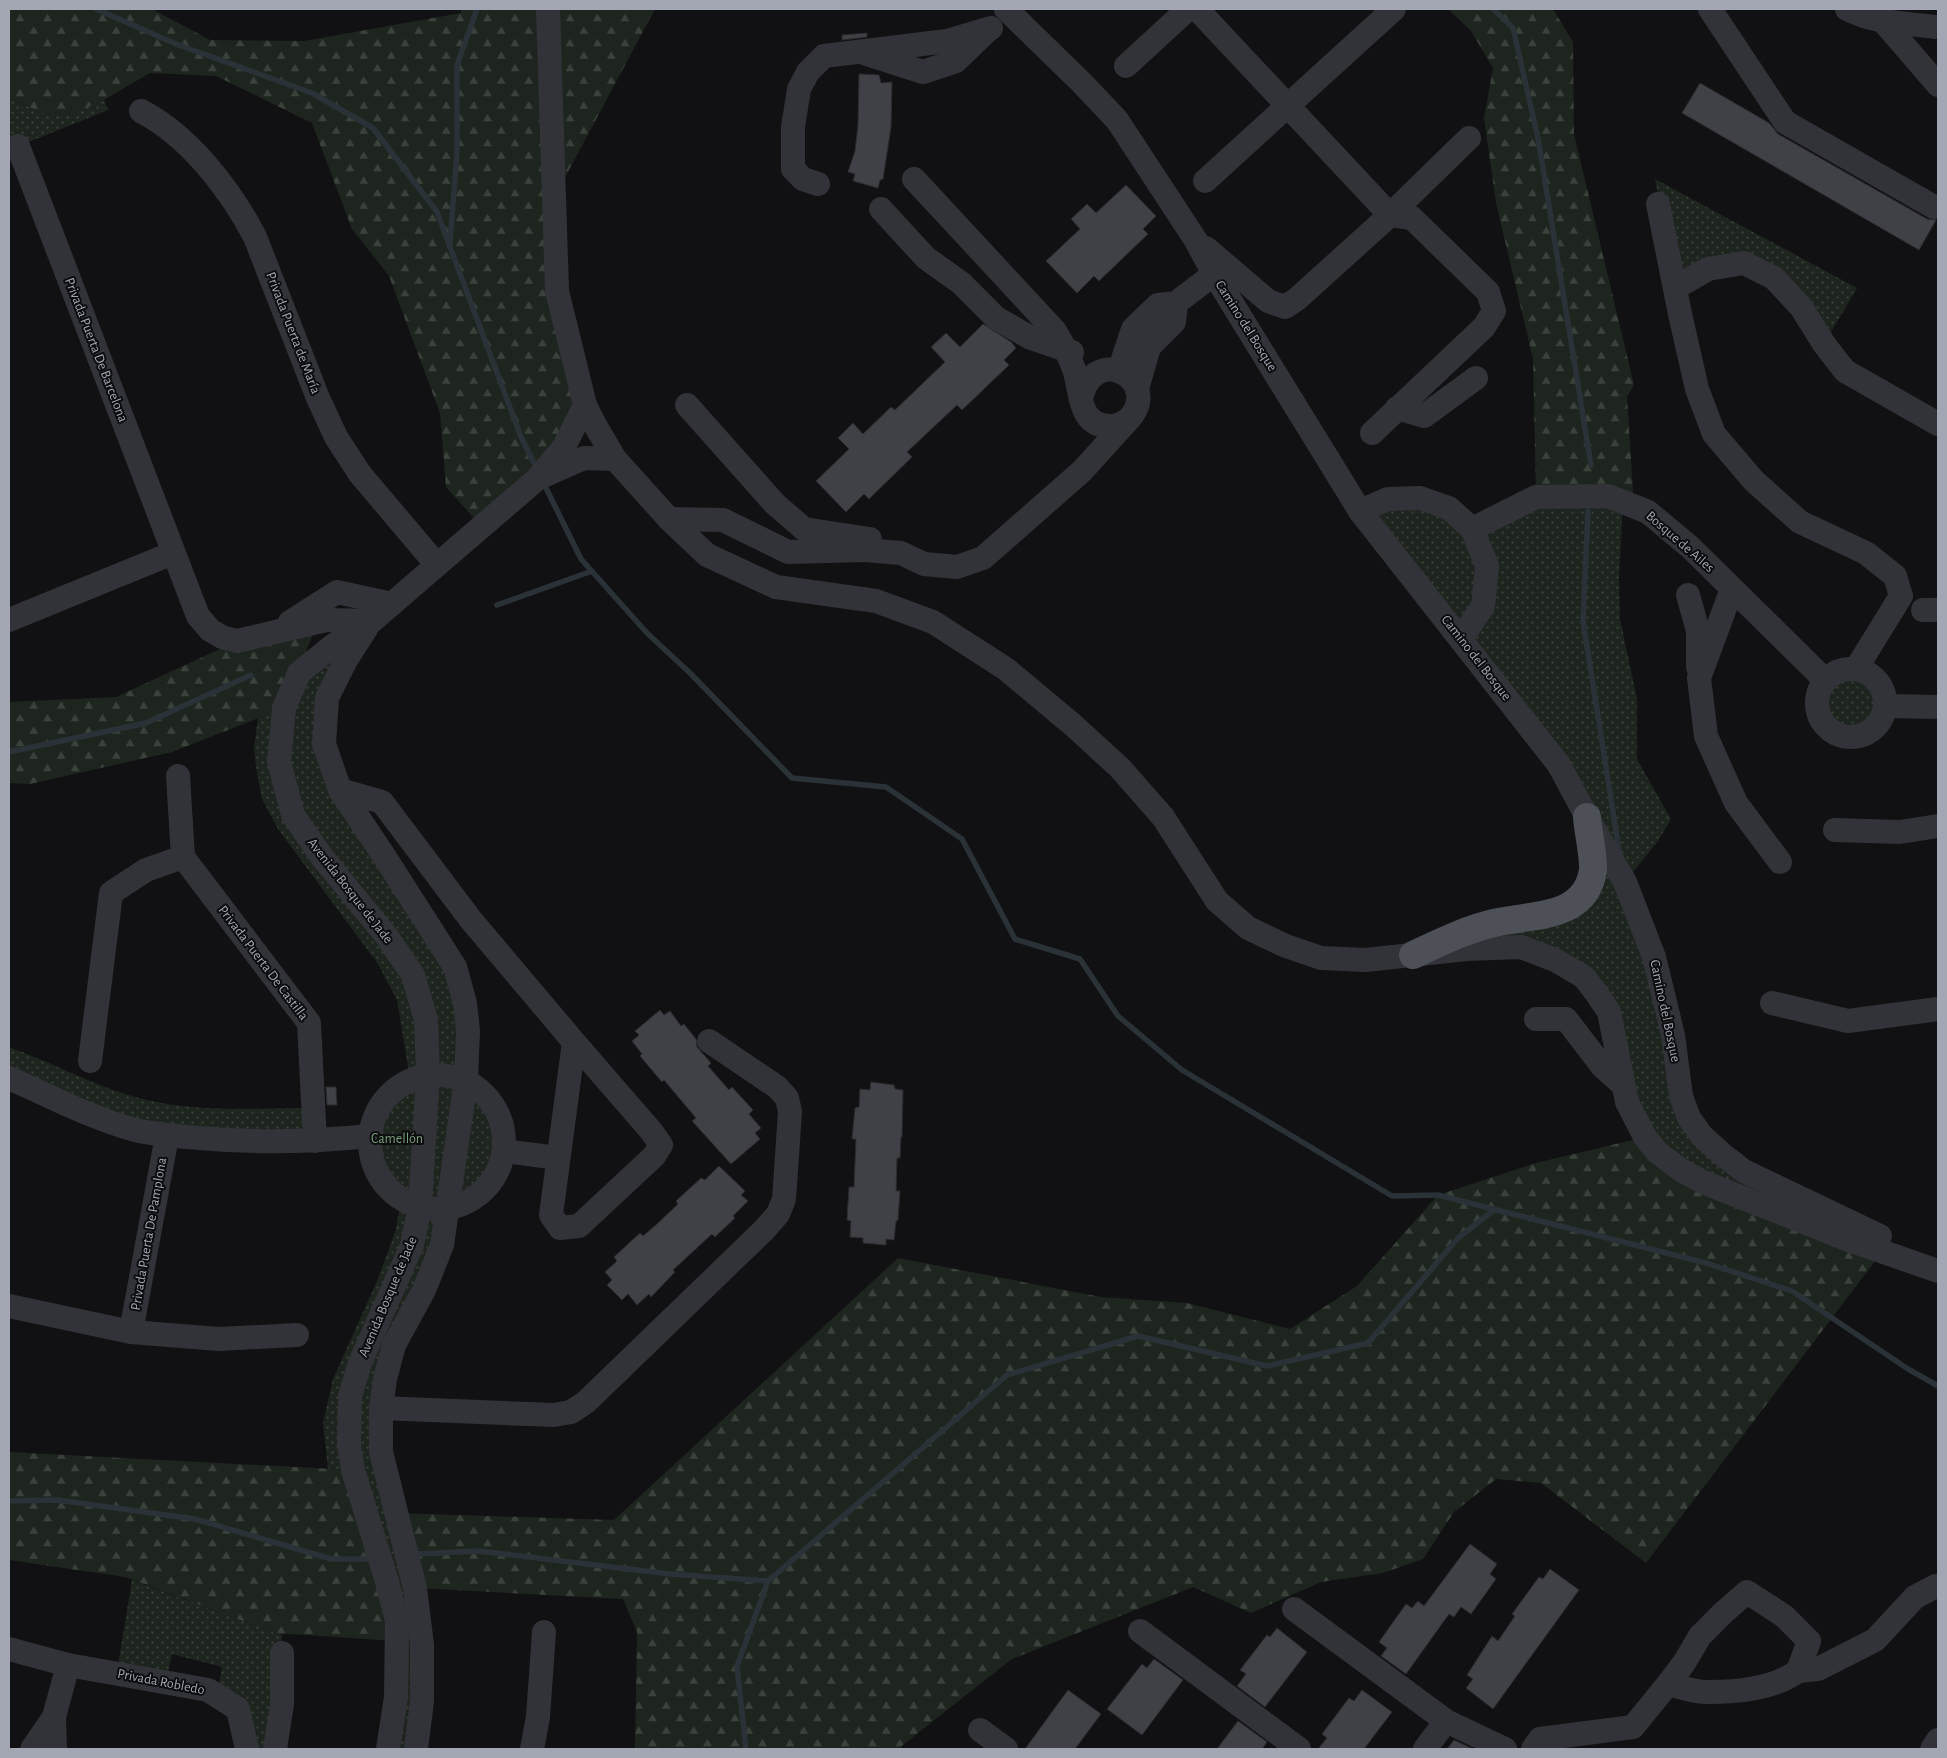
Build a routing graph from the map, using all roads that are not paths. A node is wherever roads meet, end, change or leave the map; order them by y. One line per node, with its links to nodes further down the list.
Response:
1 (548, 9): 32 (street)
2 (1188, 9): 10 (street)
3 (1197, 9): 12 (street)
4 (1394, 9): 12 (street)
5 (1710, 9): 20 (street)
6 (1847, 9): 8 (street)
7 (1008, 11): 18 (street); 23 (street, Camino del Bosque)
8 (1882, 20): 9 (street); 11 (street)
9 (1937, 26)
10 (1126, 66)
11 (1938, 85)
12 (1288, 106): 17 (street); 22 (street)
13 (141, 111): 46 (street, Privada Puerta de María)
14 (1469, 138): 22 (street)
15 (18, 146): 44 (street, Privada Puerta De Barcelona)
16 (914, 179): 27 (street)
17 (1205, 181)
18 (818, 184)
19 (1658, 204): 25 (street)
20 (1938, 206)
21 (881, 209): 27 (street)
22 (1390, 215): 23 (street); 33 (street)
23 (1195, 239): 24 (street, Camino del Bosque)
24 (1214, 274): 26 (street); 41 (street, Camino del Bosque)
25 (1675, 288): 36 (street); 54 (street)
26 (1176, 303): 28 (street); 30 (street)
27 (1066, 350): 28 (street); 34 (street)
28 (1112, 370): 30 (street); 34 (street)
29 (1476, 378): 33 (street)
30 (1137, 389): 35 (street)
31 (687, 405): 45 (street)
32 (585, 406): 38 (street); 40 (street, Avenida Bosque de Jade)
33 (1397, 408): 37 (street)
34 (1085, 409): 35 (street); 39 (street)
35 (1130, 418): 39 (street)
36 (1938, 424)
37 (1372, 433)
38 (615, 459): 40 (street, Avenida Bosque de Jade); 42 (street)
39 (1082, 471): 45 (street)
40 (537, 479): 46 (street, Avenida Bosque de Jade)
41 (1360, 511): 43 (street); 53 (street, Camino del Bosque)
42 (669, 519): 45 (street); 66 (street)
43 (1472, 530): 47 (street, Bosque de Ailes); 53 (street)
44 (173, 553): 50 (street); 52 (street, Privada Puerta De Barcelona)
45 (901, 553)
46 (437, 565): 49 (street, Avenida Bosque de Jade)
47 (1732, 589): 55 (street); 56 (street, Bosque de Ailes)
48 (1688, 595): 55 (street)
49 (392, 604): 51 (street, Avenida Bosque de Jade); 52 (street, Privada Puerta De Barcelona)
50 (9, 620)
51 (372, 621): 52 (street, Privada Puerta De Barcelona); 60 (street, Avenida Bosque de Jade); 73 (street, Avenida Bosque de Jade)
52 (276, 632)
53 (1461, 639): 61 (street, Camino del Bosque)
54 (1856, 669): 56 (street); 57 (street)
55 (1699, 678): 65 (street)
56 (1824, 680): 57 (street)
57 (1886, 706): 58 (street)
58 (1938, 707)
59 (178, 776): 64 (street)
60 (340, 790): 71 (street); 75 (street, Avenida Bosque de Jade)
61 (1587, 817): 66 (main road); 84 (street, Camino del Bosque)
62 (1938, 826): 63 (street)
63 (1835, 830)
64 (183, 856): 72 (street); 79 (street, Privada Puerta De Castilla)
65 (1780, 862)
66 (1413, 955): 76 (street)
67 (1772, 1004): 68 (street)
68 (1938, 1009)
69 (1536, 1019): 76 (street)
70 (708, 1041): 89 (street)
71 (574, 1042): 81 (street); 81 (street)
72 (90, 1061)
73 (428, 1074): 75 (street); 78 (street); 82 (street, Avenida Bosque de Jade)
74 (9, 1078): 77 (street)
75 (466, 1080): 80 (street); 83 (street, Avenida Bosque de Jade)
76 (1622, 1084): 85 (street)
77 (167, 1136): 79 (street); 87 (street, Privada Puerta De Pamplona)
78 (369, 1136): 79 (street); 82 (street)
79 (315, 1141)
80 (504, 1151): 81 (street); 83 (street)
81 (558, 1158)
82 (420, 1207): 83 (street); 91 (street, Avenida Bosque de Jade)
83 (448, 1208): 89 (street, Avenida Bosque de Jade)
84 (1938, 1257)
85 (1938, 1271)
86 (9, 1306): 87 (street)
87 (131, 1332): 88 (street)
88 (297, 1335)
89 (381, 1408): 90 (street, Avenida Bosque de Jade)
90 (381, 1444): 91 (street); 110 (street, Avenida Bosque de Jade)
91 (349, 1446): 109 (street, Avenida Bosque de Jade)
92 (1938, 1587): 99 (street)
93 (1294, 1608): 102 (street)
94 (1140, 1631): 113 (street)
95 (544, 1632): 111 (street)
96 (9, 1650): 98 (street, Privada Robledo)
97 (282, 1653): 108 (street)
98 (68, 1665): 101 (street); 107 (street, Privada Robledo)
99 (1798, 1671): 100 (street); 100 (street)
100 (1668, 1684): 116 (street)
101 (54, 1717): 105 (street); 106 (street)
102 (1446, 1720): 114 (street); 115 (street)
103 (980, 1730): 112 (street)
104 (1938, 1740): 117 (street)
105 (32, 1749)
106 (55, 1749)
107 (247, 1749)
108 (276, 1749)
109 (388, 1749)
110 (416, 1749)
111 (532, 1749)
112 (1006, 1749)
113 (1299, 1749)
114 (1425, 1749)
115 (1505, 1749)
116 (1533, 1749)
117 (1932, 1749)

